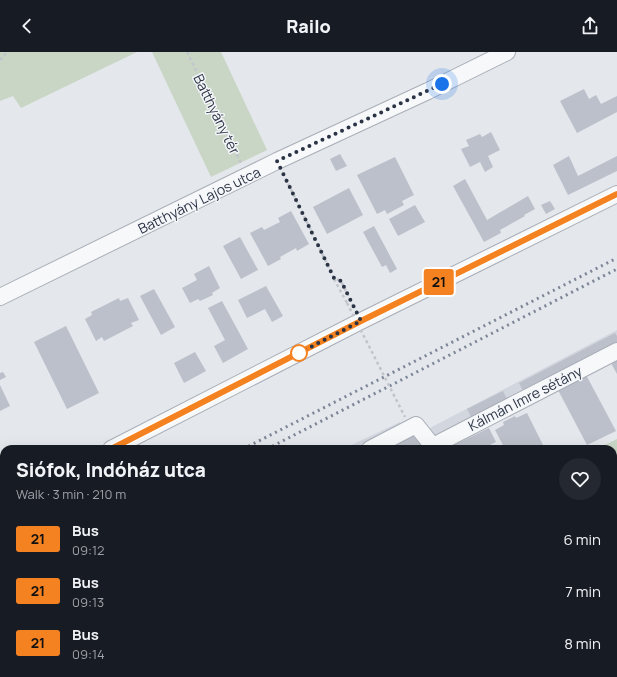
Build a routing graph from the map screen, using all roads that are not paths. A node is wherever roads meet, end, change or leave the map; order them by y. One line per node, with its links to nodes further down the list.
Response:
1 (507, 52): 3 (street, Batthyány Lajos utca)
2 (617, 194): 5 (street)
3 (0, 297)
4 (617, 351): 8 (street, Kálmán Imre sétány)
5 (119, 445)
6 (376, 445): 7 (street)
7 (431, 445)
8 (440, 445)

